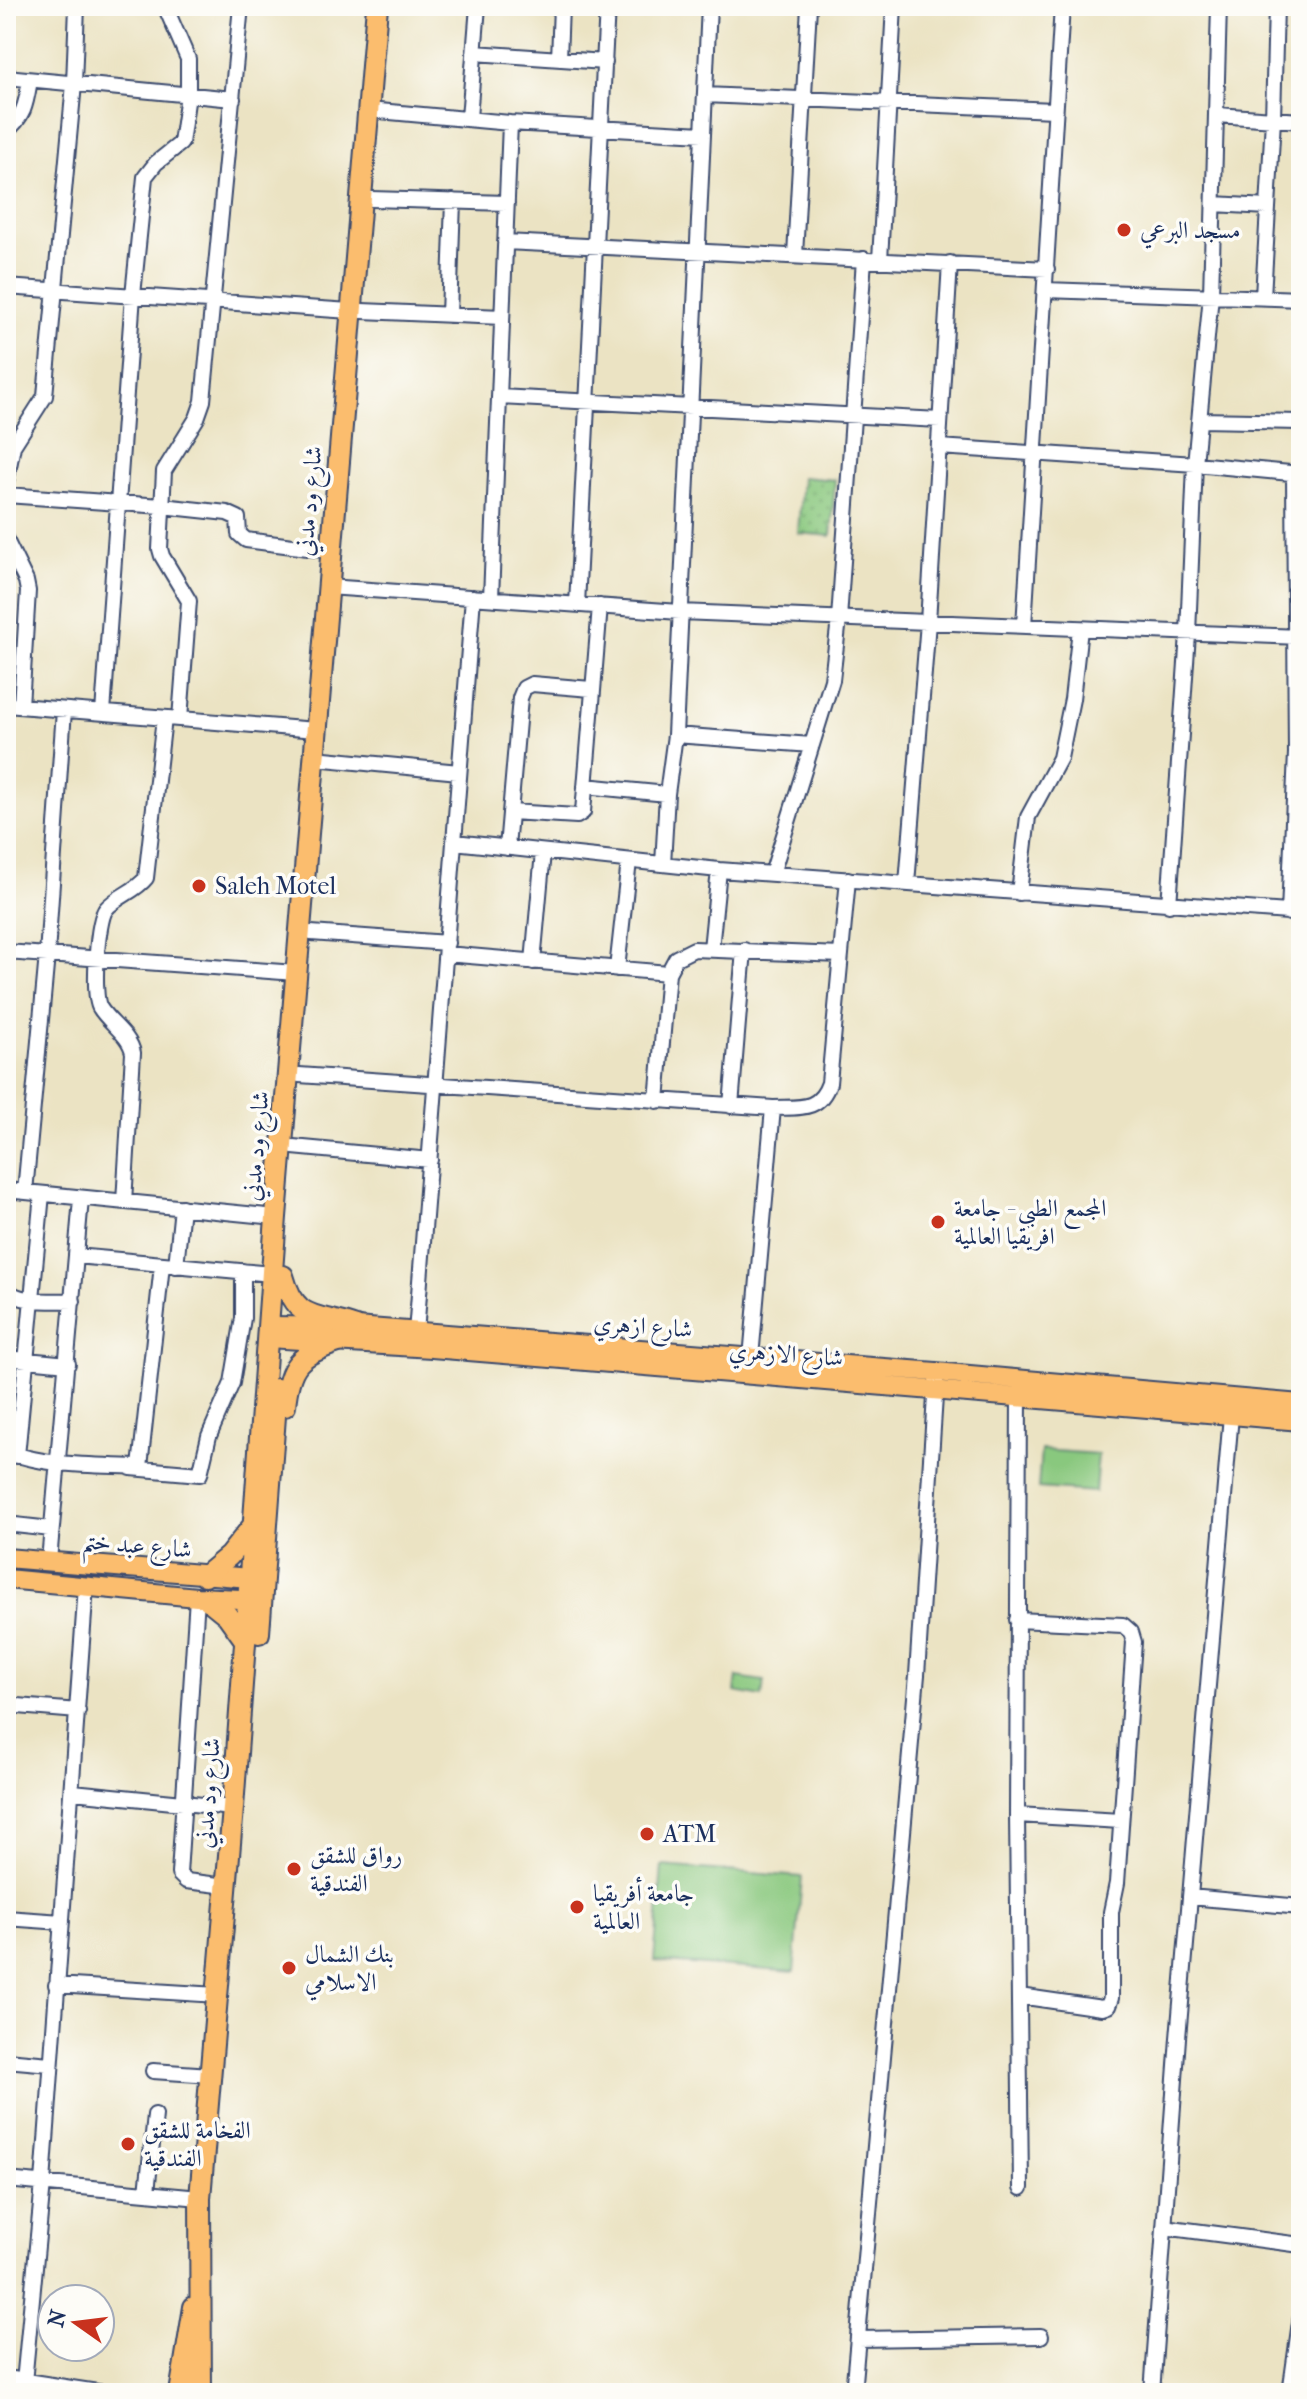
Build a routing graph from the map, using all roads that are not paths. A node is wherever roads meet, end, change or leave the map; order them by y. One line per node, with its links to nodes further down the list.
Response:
1 (77, 6): 20 (street)
2 (165, 6): 21 (street)
3 (241, 6): 23 (street)
4 (377, 6): 57 (highway, شارع ود مدني)
5 (388, 6): 27 (highway, شارع ود مدني)
6 (478, 6): 15 (street)
7 (561, 6): 16 (street)
8 (607, 6): 17 (street)
9 (709, 6): 22 (street)
10 (809, 6): 24 (street)
11 (894, 6): 25 (street)
12 (1062, 6): 26 (street)
13 (1219, 6): 28 (street)
14 (1276, 6): 30 (street)
15 (474, 53): 16 (street); 29 (street)
16 (559, 59): 17 (street)
17 (605, 62): 33 (street)
18 (6, 77): 19 (street)
19 (30, 80): 20 (street); 34 (street)
20 (74, 84): 21 (street); 50 (street)
21 (188, 95): 23 (street); 52 (street)
22 (705, 95): 24 (street); 35 (street)
23 (233, 99): 56 (street)
24 (803, 100): 25 (street); 44 (street)
25 (891, 104): 26 (street); 46 (street)
26 (1055, 110): 48 (street)
27 (379, 111): 29 (street); 36 (highway, شارع ود مدني)
28 (1217, 115): 30 (street); 39 (street)
29 (469, 118): 32 (street)
30 (1273, 119): 31 (street); 40 (street)
31 (1301, 121)
32 (510, 123): 33 (street); 38 (street)
33 (602, 129): 35 (street); 42 (street)
34 (6, 131)
35 (703, 134): 43 (street)
36 (371, 199): 37 (street); 57 (highway, شارع ود مدني)
37 (453, 201): 38 (street); 58 (street)
38 (507, 203): 41 (street)
39 (1214, 204): 40 (street); 53 (street)
40 (1268, 207): 54 (street)
41 (505, 242): 42 (street); 59 (street)
42 (593, 246): 43 (street); 61 (street)
43 (696, 249): 44 (street); 62 (street)
44 (795, 255): 45 (street)
45 (864, 259): 46 (street); 63 (street)
46 (880, 260): 47 (street)
47 (950, 263): 48 (street); 64 (street)
48 (1047, 269): 51 (street)
49 (6, 287): 50 (street)
50 (56, 290): 52 (street); 71 (street)
51 (1045, 290): 53 (street); 68 (street)
52 (133, 295): 56 (street); 73 (street)
53 (1211, 295): 54 (street); 65 (street)
54 (1263, 297): 55 (street)
55 (1301, 299)
56 (214, 302): 57 (street); 74 (street)
57 (356, 311): 58 (street); 76 (highway, شارع ود مدني); 77 (highway, شارع ود مدني)
58 (449, 315): 59 (street)
59 (502, 317): 60 (street)
60 (499, 397): 61 (street); 79 (street)
61 (587, 402): 62 (street); 80 (street)
62 (688, 406): 63 (street); 82 (street)
63 (852, 416): 64 (street); 83 (street)
64 (940, 420): 67 (street)
65 (1199, 420): 66 (street); 69 (street)
66 (1301, 422)
67 (939, 447): 68 (street); 84 (street)
68 (1036, 453): 69 (street); 85 (street)
69 (1195, 464): 70 (street); 87 (street)
70 (1298, 474): 88 (street)
71 (6, 482)
72 (6, 495): 73 (street)
73 (117, 503): 74 (street); 92 (street)
74 (162, 506): 76 (street); 94 (street)
75 (6, 540): 90 (street)
76 (331, 551): 77 (highway, شارع ود مدني)
77 (334, 588): 78 (street); 95 (highway, شارع ود مدني); 98 (highway, شارع ود مدني)
78 (473, 597): 79 (street); 99 (street)
79 (491, 598): 80 (street)
80 (577, 605): 81 (street)
81 (600, 606): 82 (street); 89 (street)
82 (680, 612): 83 (street); 96 (street)
83 (839, 619): 84 (street); 97 (street)
84 (928, 622): 85 (street); 111 (street)
85 (1024, 626): 86 (street)
86 (1080, 629): 87 (street); 112 (street)
87 (1188, 634): 88 (street); 113 (street)
88 (1298, 637): 114 (street)
89 (591, 689): 100 (street); 102 (street)
90 (14, 705): 91 (street)
91 (64, 710): 92 (street); 120 (street)
92 (103, 713): 93 (street)
93 (164, 718): 94 (street); 122 (street)
94 (180, 719): 95 (street)
95 (316, 730): 125 (highway, شارع ود مدني)
96 (675, 735): 97 (street); 101 (street)
97 (812, 745): 109 (street)
98 (325, 759): 99 (street); 115 (highway, شارع ود مدني)
99 (459, 772): 103 (street)
100 (585, 786): 101 (street); 102 (street)
101 (667, 794): 107 (street)
102 (510, 812): 104 (street)
103 (454, 842): 104 (street); 116 (street)
104 (507, 848): 105 (street)
105 (543, 852): 106 (street); 123 (street)
106 (629, 861): 107 (street); 124 (street)
107 (663, 864): 108 (street)
108 (719, 870): 109 (street); 117 (street)
109 (772, 874): 110 (street)
110 (848, 879): 111 (street); 121 (street)
111 (907, 884): 112 (street)
112 (1019, 893): 113 (street)
113 (1169, 905): 114 (street)
114 (1295, 913)
115 (311, 933): 116 (street); 127 (highway, شارع ود مدني)
116 (446, 949): 123 (street); 128 (street)
117 (711, 949): 118 (street); 126 (street)
118 (744, 950): 121 (street); 130 (street)
119 (6, 952): 120 (street)
120 (47, 955): 122 (street); 135 (street)
121 (841, 955): 131 (street)
122 (98, 959): 125 (street); 138 (street)
123 (533, 962): 124 (street)
124 (617, 969): 126 (street)
125 (296, 973): 140 (highway, شارع ود مدني)
126 (668, 973): 129 (street)
127 (299, 1075): 128 (street); 132 (highway, شارع ود مدني)
128 (436, 1086): 129 (street); 133 (street)
129 (657, 1101): 130 (street)
130 (731, 1106): 131 (street)
131 (773, 1108): 154 (street)
132 (293, 1147): 133 (street); 144 (highway, شارع ود مدني)
133 (430, 1160): 150 (street)
134 (6, 1190): 135 (street)
135 (25, 1192): 136 (street)
136 (42, 1194): 137 (street); 146 (street)
137 (81, 1199): 138 (street); 141 (street)
138 (124, 1202): 139 (street)
139 (182, 1207): 140 (street); 142 (street)
140 (276, 1217): 144 (highway, شارع ود مدني)
141 (76, 1256): 142 (street); 147 (street)
142 (169, 1265): 143 (street); 164 (street)
143 (243, 1271): 144 (street); 164 (street)
144 (277, 1275): 148 (highway); 149 (highway, شارع ود مدني)
145 (6, 1290): 146 (street)
146 (33, 1299): 147 (street); 155 (street)
147 (73, 1301): 156 (street)
148 (356, 1327): 149 (main road, شارع ازهري); 150 (main road, شارع ازهري)
149 (275, 1332): 151 (main road, شارع الازهري); 167 (highway, شارع ود مدني)
150 (416, 1333): 152 (main road, شارع ازهري)
151 (338, 1342): 152 (main road, شارع الازهري); 167 (highway)
152 (476, 1345): 154 (main road, شارع ازهري); 157 (main road, شارع الازهري)
153 (6, 1358): 155 (street)
154 (751, 1358): 157 (main road, شارع ازهري)
155 (28, 1360): 156 (street); 162 (street)
156 (68, 1364): 163 (street)
157 (936, 1381): 158 (main road, شارع الازهري); 159 (main road, شارع ازهري); 207 (street)
158 (1019, 1396): 160 (main road, شارع الازهري); 175 (street)
159 (1301, 1404)
160 (1231, 1415): 161 (main road, شارع الازهري); 185 (street)
161 (1301, 1421)
162 (12, 1453): 163 (street)
163 (58, 1462): 164 (street); 166 (street)
164 (111, 1466)
165 (6, 1524): 166 (street)
166 (51, 1529): 169 (street)
167 (260, 1533): 170 (highway); 173 (highway, شارع ود مدني)
168 (6, 1558): 169 (main road, شارع عبد ختم)
169 (49, 1561): 170 (main road, شارع عبد ختم)
170 (205, 1576): 173 (main road, شارع عبد ختم)
171 (6, 1579): 172 (main road, شارع عبد ختم)
172 (86, 1586): 174 (main road, شارع عبد ختم); 178 (street)
173 (255, 1589): 174 (main road, شارع عبد ختم); 176 (highway, شارع ود مدني); 204 (highway, شارع ود مدني)
174 (202, 1598): 176 (highway); 180 (street)
175 (1017, 1620): 182 (street); 183 (street)
176 (245, 1640): 181 (highway, شارع ود مدني)
177 (6, 1705): 178 (street)
178 (78, 1711): 179 (street)
179 (73, 1792): 180 (street); 188 (street)
180 (182, 1803): 181 (street); 184 (street)
181 (233, 1808): 184 (highway, شارع ود مدني)
182 (1017, 1815): 183 (street); 191 (street)
183 (1121, 1821): 191 (street)
184 (227, 1886): 190 (highway, شارع ود مدني)
185 (1190, 1897): 186 (street); 202 (street)
186 (1301, 1907)
187 (6, 1918): 188 (street)
188 (62, 1922): 189 (street)
189 (56, 1985): 190 (street); 193 (street)
190 (218, 1995): 195 (highway, شارع ود مدني)
191 (1019, 1996): 199 (street)
192 (6, 2060): 193 (street)
193 (50, 2064): 198 (street)
194 (153, 2071): 195 (street)
195 (211, 2075): 201 (highway, شارع ود مدني)
196 (155, 2115): 200 (street)
197 (6, 2180): 198 (street)
198 (43, 2183): 200 (street); 209 (street)
199 (1021, 2188)
200 (147, 2192): 201 (street)
201 (200, 2198): 204 (highway, شارع ود مدني)
202 (1164, 2227): 203 (street); 215 (street)
203 (1301, 2245)
204 (203, 2285): 211 (highway); 212 (highway); 213 (highway)
205 (1301, 2315): 216 (street)
206 (1041, 2336): 207 (street)
207 (858, 2339): 214 (street)
208 (6, 2378): 209 (street)
209 (24, 2387): 210 (street)
210 (104, 2393)
211 (180, 2393)
212 (201, 2393)
213 (212, 2393)
214 (853, 2393)
215 (1152, 2393)
216 (1290, 2393)

